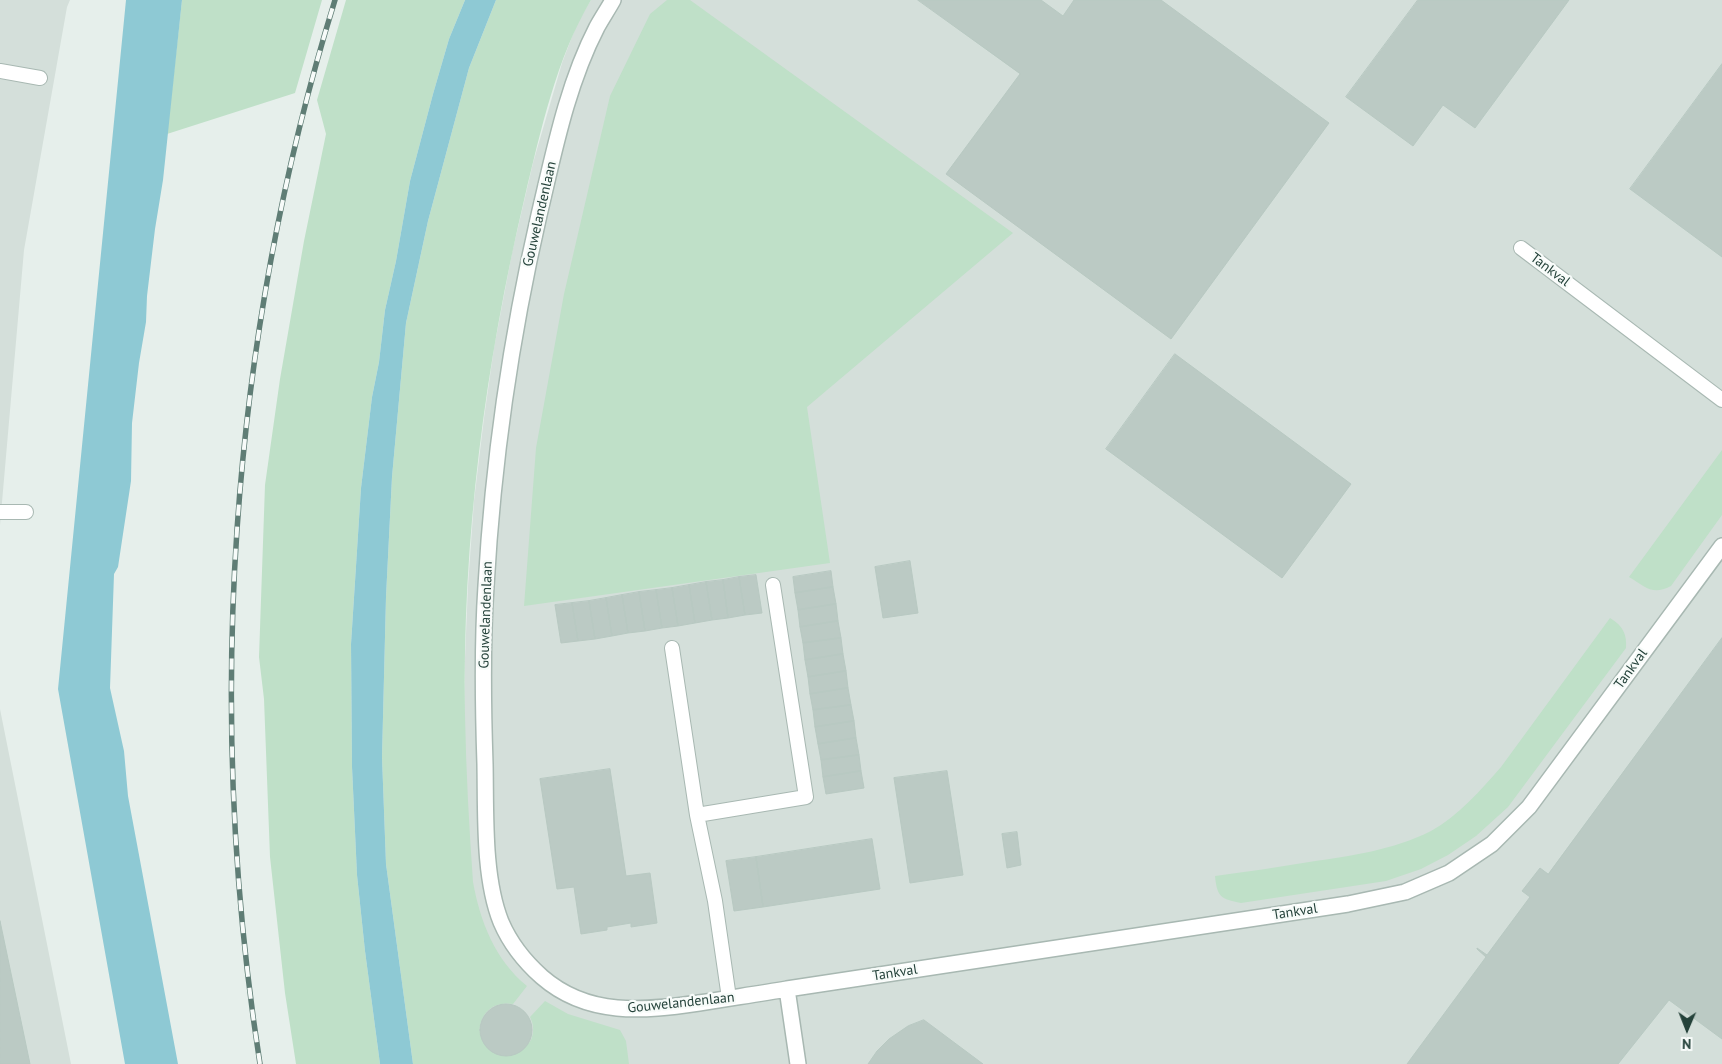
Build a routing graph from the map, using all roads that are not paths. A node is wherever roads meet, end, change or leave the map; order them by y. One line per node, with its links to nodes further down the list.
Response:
1 (614, 0): 13 (street, Gouwelandenlaan)
2 (0, 71): 3 (lane)
3 (40, 78)
4 (1521, 248): 5 (lane, Tankval)
5 (1722, 400)
6 (0, 512): 7 (lane)
7 (26, 512)
8 (1722, 546): 12 (street, Tankval)
9 (774, 585): 11 (lane)
10 (672, 648): 11 (lane)
11 (697, 815): 13 (lane)
12 (788, 989): 13 (street, Gouwelandenlaan); 14 (street)
13 (729, 998)
14 (798, 1064)

